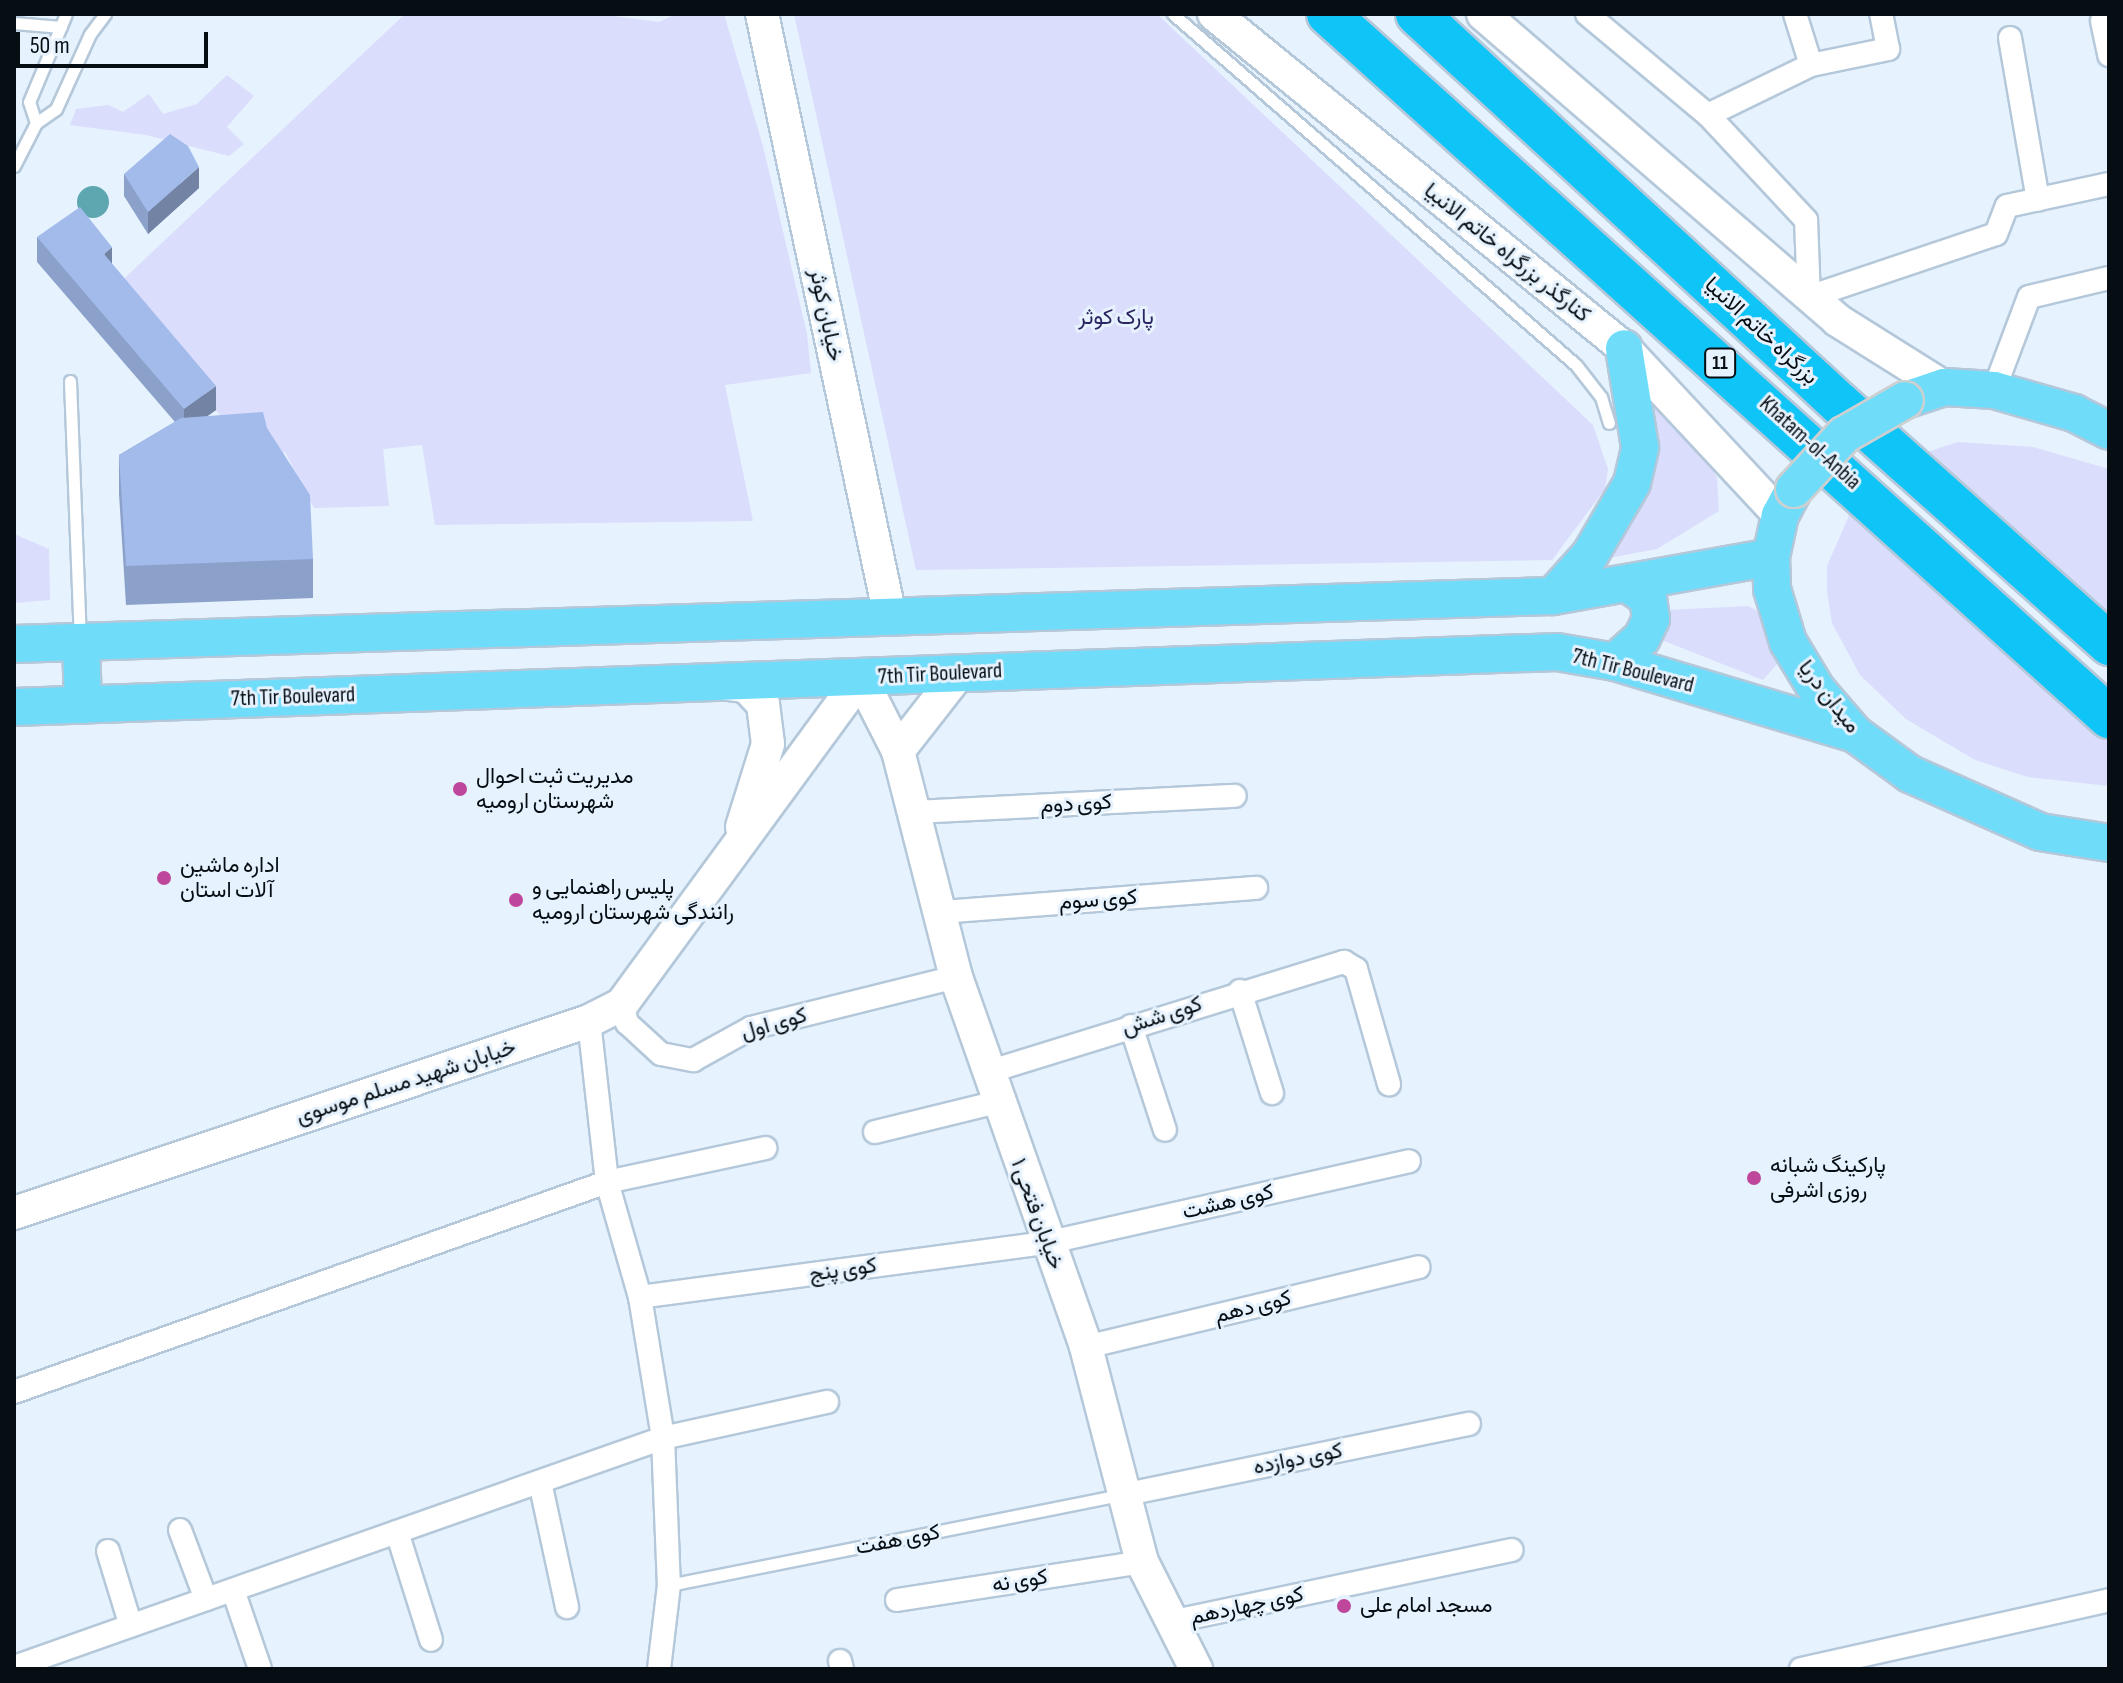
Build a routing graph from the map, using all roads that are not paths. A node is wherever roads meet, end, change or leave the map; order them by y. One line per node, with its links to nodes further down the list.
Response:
1 (66, 14): 15 (lane)
2 (105, 14): 21 (lane)
3 (762, 14): 37 (street, خیابان کوثر)
4 (1173, 14): 31 (lane)
5 (1214, 14): 27 (street, کنارگذر بزرگراه خاتم الانبیا)
6 (1328, 14): 49 (highway, Khatam-ol-Anbia / 11)
7 (1417, 14): 41 (highway, بزرگراه خاتم الانبیا / 11)
8 (1483, 14): 17 (street)
9 (1498, 14): 17 (street)
10 (1587, 14): 20 (street)
11 (1795, 14): 19 (street)
12 (1881, 14): 19 (street)
13 (2102, 21): 18 (street)
14 (14, 23): 15 (lane)
15 (61, 27): 21 (lane)
16 (2010, 38): 24 (street)
17 (1516, 44): 26 (street)
18 (2109, 55)
19 (1811, 65): 20 (street)
20 (1708, 115): 26 (street)
21 (36, 123): 22 (lane)
22 (14, 166)
23 (2109, 184): 24 (street)
24 (2038, 200): 26 (street)
25 (2109, 278): 30 (street)
26 (1809, 297): 29 (street)
27 (1624, 348): 33 (street, کنارگذر بزرگراه خاتم الانبیا); 36 (main road)
28 (70, 381): 39 (lane)
29 (1944, 387): 30 (main road); 33 (main road, bridge)
30 (1994, 390): 32 (main road)
31 (1609, 423)
32 (2109, 431)
33 (1787, 502): 34 (main road, میدان دریا)
34 (1771, 557): 35 (main road); 50 (main road, میدان دریا)
35 (1628, 584): 36 (main road); 42 (main road)
36 (1553, 596): 37 (main road)
37 (890, 616): 38 (main road)
38 (534, 628): 39 (main road); 46 (main road)
39 (81, 642): 40 (main road); 47 (main road)
40 (14, 644)
41 (2109, 644)
42 (1615, 662): 43 (main road, 7th Tir Boulevard); 50 (main road, 7th Tir Boulevard)
43 (959, 673): 44 (main road, 7th Tir Boulevard); 51 (street)
44 (861, 678): 45 (main road, 7th Tir Boulevard); 51 (street, خیابان فتحی ۱); 55 (street, خیابان شهید مسلم موسوی)
45 (705, 682): 46 (main road, 7th Tir Boulevard); 55 (street, خیابان شهید مسلم موسوی)
46 (537, 688): 47 (main road, 7th Tir Boulevard)
47 (83, 705): 48 (main road, 7th Tir Boulevard)
48 (14, 707)
49 (2109, 717)
50 (1855, 734): 54 (main road, میدان دریا)
51 (898, 751): 53 (street, خیابان فتحی ۱)
52 (1235, 796): 53 (street, کوی دوم)
53 (916, 812): 57 (street, خیابان فتحی ۱)
54 (2109, 843)
55 (732, 857): 60 (street, خیابان شهید مسلم موسوی)
56 (1256, 888): 57 (street, کوی سوم)
57 (941, 912): 58 (street, خیابان فتحی ۱)
58 (956, 977): 60 (street, کوی اول); 64 (street, خیابان فتحی ۱)
59 (1240, 991): 62 (street, کوی شش); 63 (street, کوی شش); 65 (street)
60 (622, 1004): 61 (street, خیابان شهید مسلم موسوی)
61 (589, 1021): 70 (street); 71 (street, خیابان شهید مسلم موسوی)
62 (1131, 1026): 64 (street, کوی شش); 66 (street)
63 (1389, 1084)
64 (993, 1087): 67 (street); 72 (street, خیابان فتحی ۱)
65 (1272, 1093)
66 (1165, 1130)
67 (875, 1132)
68 (765, 1148): 70 (street)
69 (1409, 1161): 72 (street, کوی هشت)
70 (607, 1182): 74 (street); 76 (street)
71 (14, 1213)
72 (1046, 1243): 74 (street, کوی پنج); 75 (street, خیابان فتحی ۱)
73 (1419, 1267): 75 (street, کوی دهم)
74 (640, 1297): 79 (street)
75 (1086, 1347): 81 (street, خیابان فتحی ۱)
76 (14, 1392)
77 (827, 1402): 79 (street)
78 (1469, 1424): 81 (street, کوی دوازده)
79 (663, 1438): 80 (street); 87 (street)
80 (540, 1482): 83 (street); 92 (street)
81 (1127, 1494): 86 (street, خیابان فتحی ۱); 87 (lane, کوی هفت)
82 (180, 1530): 89 (street)
83 (397, 1532): 88 (street); 95 (street)
84 (1512, 1550): 93 (street, کوی چهاردهم)
85 (108, 1551): 94 (street)
86 (1142, 1562): 90 (street, کوی نه); 93 (street, خیابان فتحی ۱)
87 (669, 1585): 98 (street)
88 (233, 1590): 89 (street); 97 (street)
89 (206, 1599): 94 (street)
90 (897, 1600)
91 (2109, 1600): 100 (street)
92 (567, 1607)
93 (1170, 1622): 99 (street, خیابان فتحی ۱)
94 (131, 1626): 96 (street)
95 (431, 1640)
96 (14, 1667)
97 (260, 1669)
98 (659, 1669)
99 (1196, 1669)
100 (1801, 1669)

